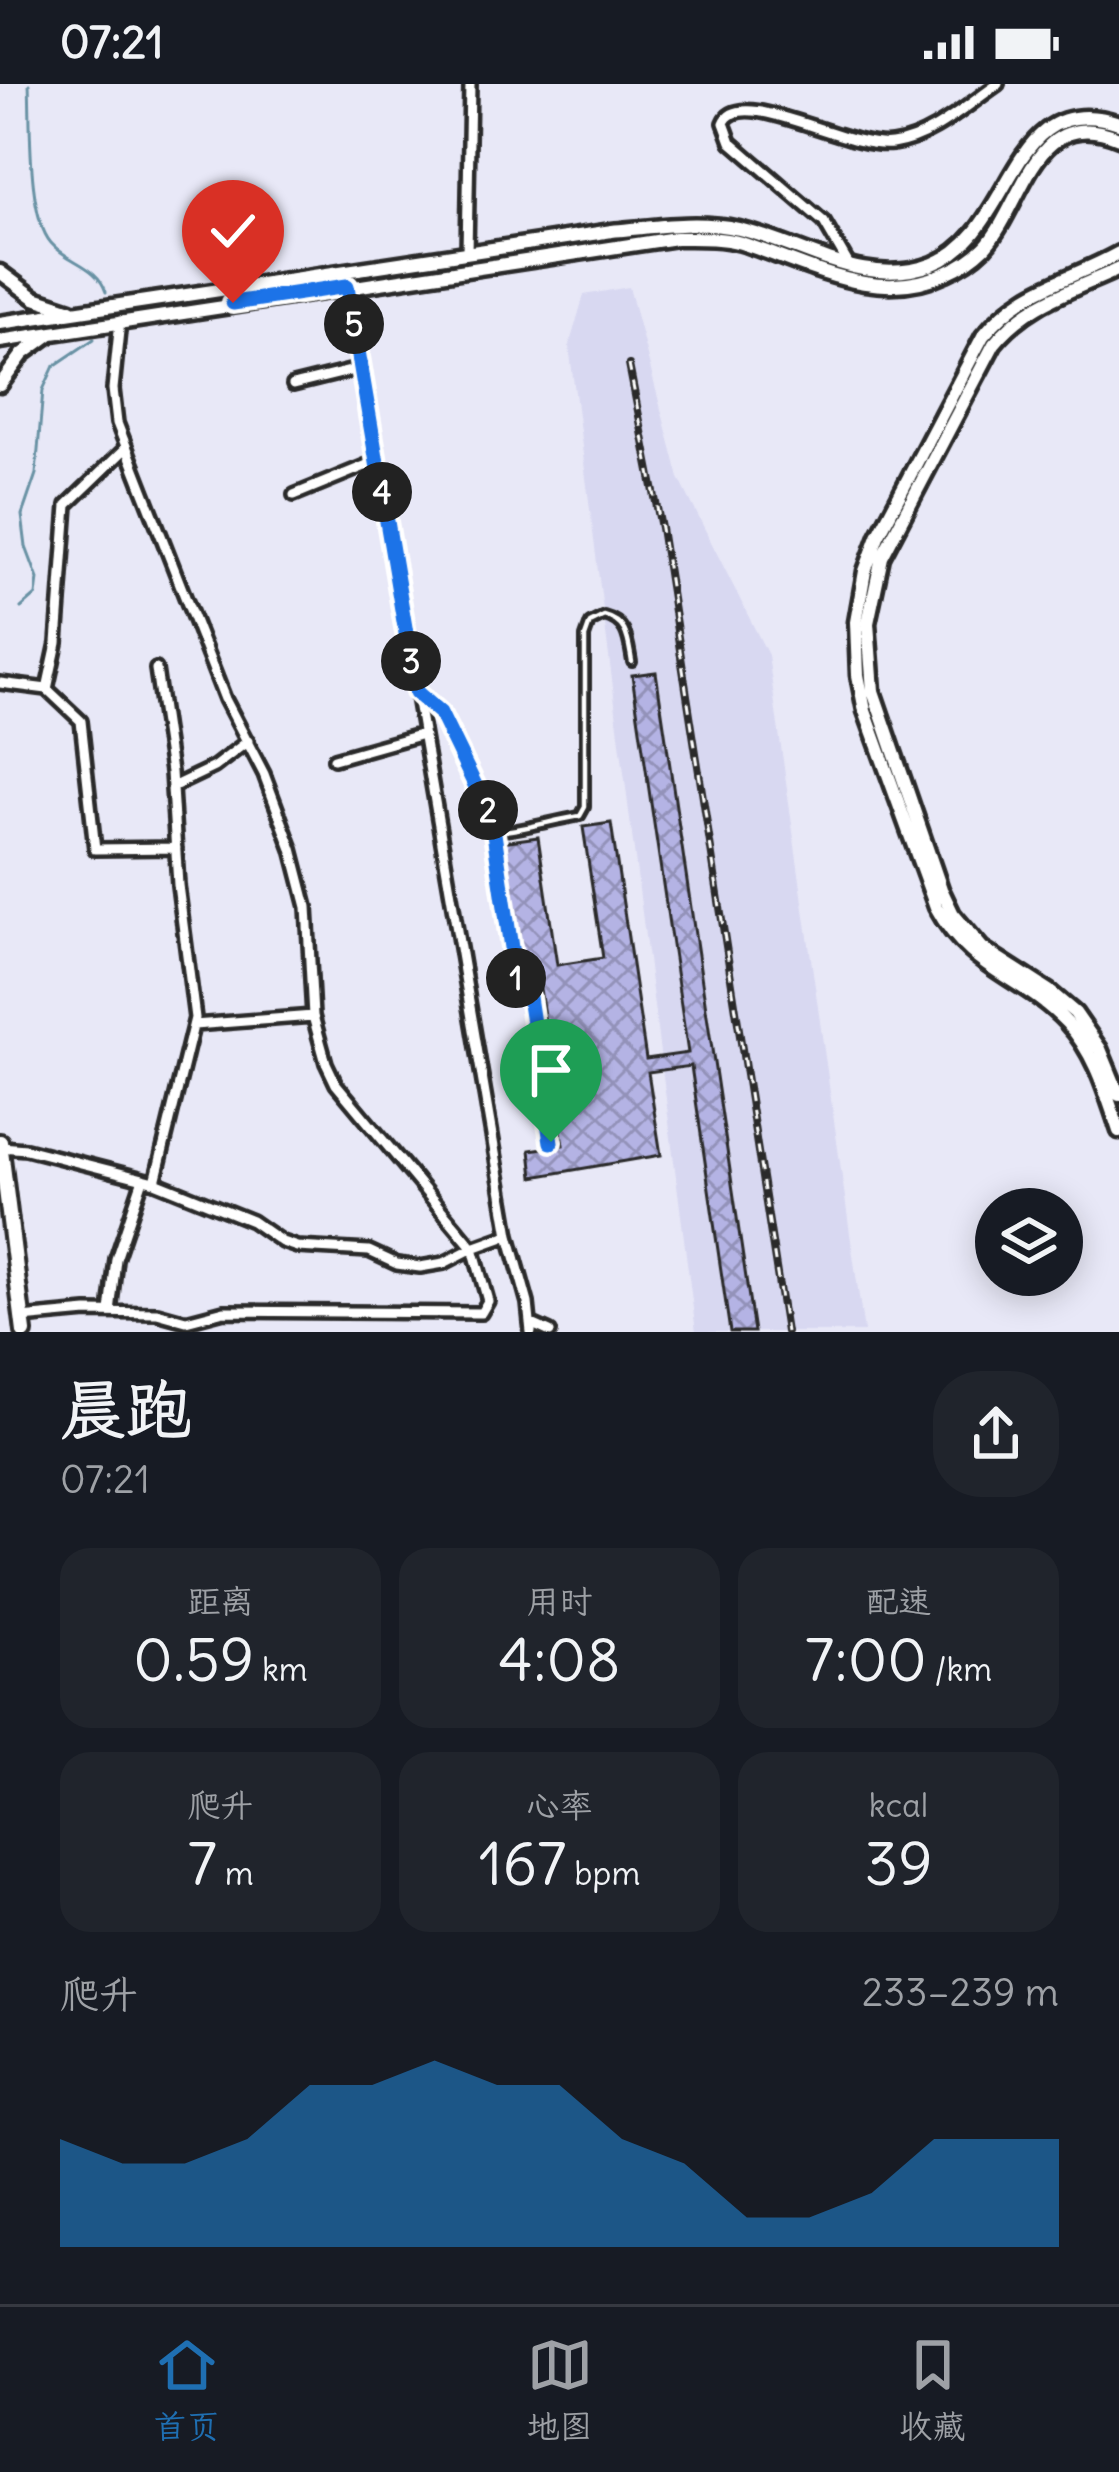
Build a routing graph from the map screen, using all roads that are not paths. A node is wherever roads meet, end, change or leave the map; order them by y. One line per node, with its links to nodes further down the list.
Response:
1 (470, 84): 5 (street)
2 (998, 84): 7 (street)
3 (1119, 123): 7 (street)
4 (1119, 138): 10 (street)
5 (467, 253): 7 (street); 11 (street)
6 (1119, 253): 36 (street)
7 (849, 265)
8 (1119, 269): 35 (street)
9 (0, 272): 11 (street)
10 (347, 286): 12 (street); 16 (street)
11 (78, 312): 13 (street)
12 (120, 321): 14 (street); 19 (street)
13 (0, 323)
14 (57, 330): 15 (street); 17 (street)
15 (0, 341)
16 (362, 368): 18 (street); 20 (street)
17 (0, 385)
18 (293, 385)
19 (125, 449): 25 (street); 28 (street)
20 (377, 461): 21 (street); 26 (street)
21 (294, 495)
22 (632, 662): 31 (lane)
23 (156, 669): 30 (street)
24 (0, 683): 25 (street)
25 (47, 689): 32 (street)
26 (416, 692): 27 (street); 31 (lane)
27 (423, 734): 29 (street); 40 (street)
28 (248, 741): 30 (street); 33 (street)
29 (334, 759)
30 (172, 788): 32 (street)
31 (494, 832): 37 (lane)
32 (176, 848): 34 (street)
33 (313, 1016): 34 (street); 41 (street)
34 (194, 1025): 39 (street)
35 (1119, 1095)
36 (1119, 1132)
37 (551, 1142)
38 (0, 1145): 39 (street); 43 (main road)
39 (149, 1180): 41 (street); 42 (street)
40 (509, 1235): 41 (street); 44 (street)
41 (473, 1248): 42 (street)
42 (110, 1312): 43 (street)
43 (23, 1325)
44 (530, 1327): 45 (street)
45 (550, 1332)

